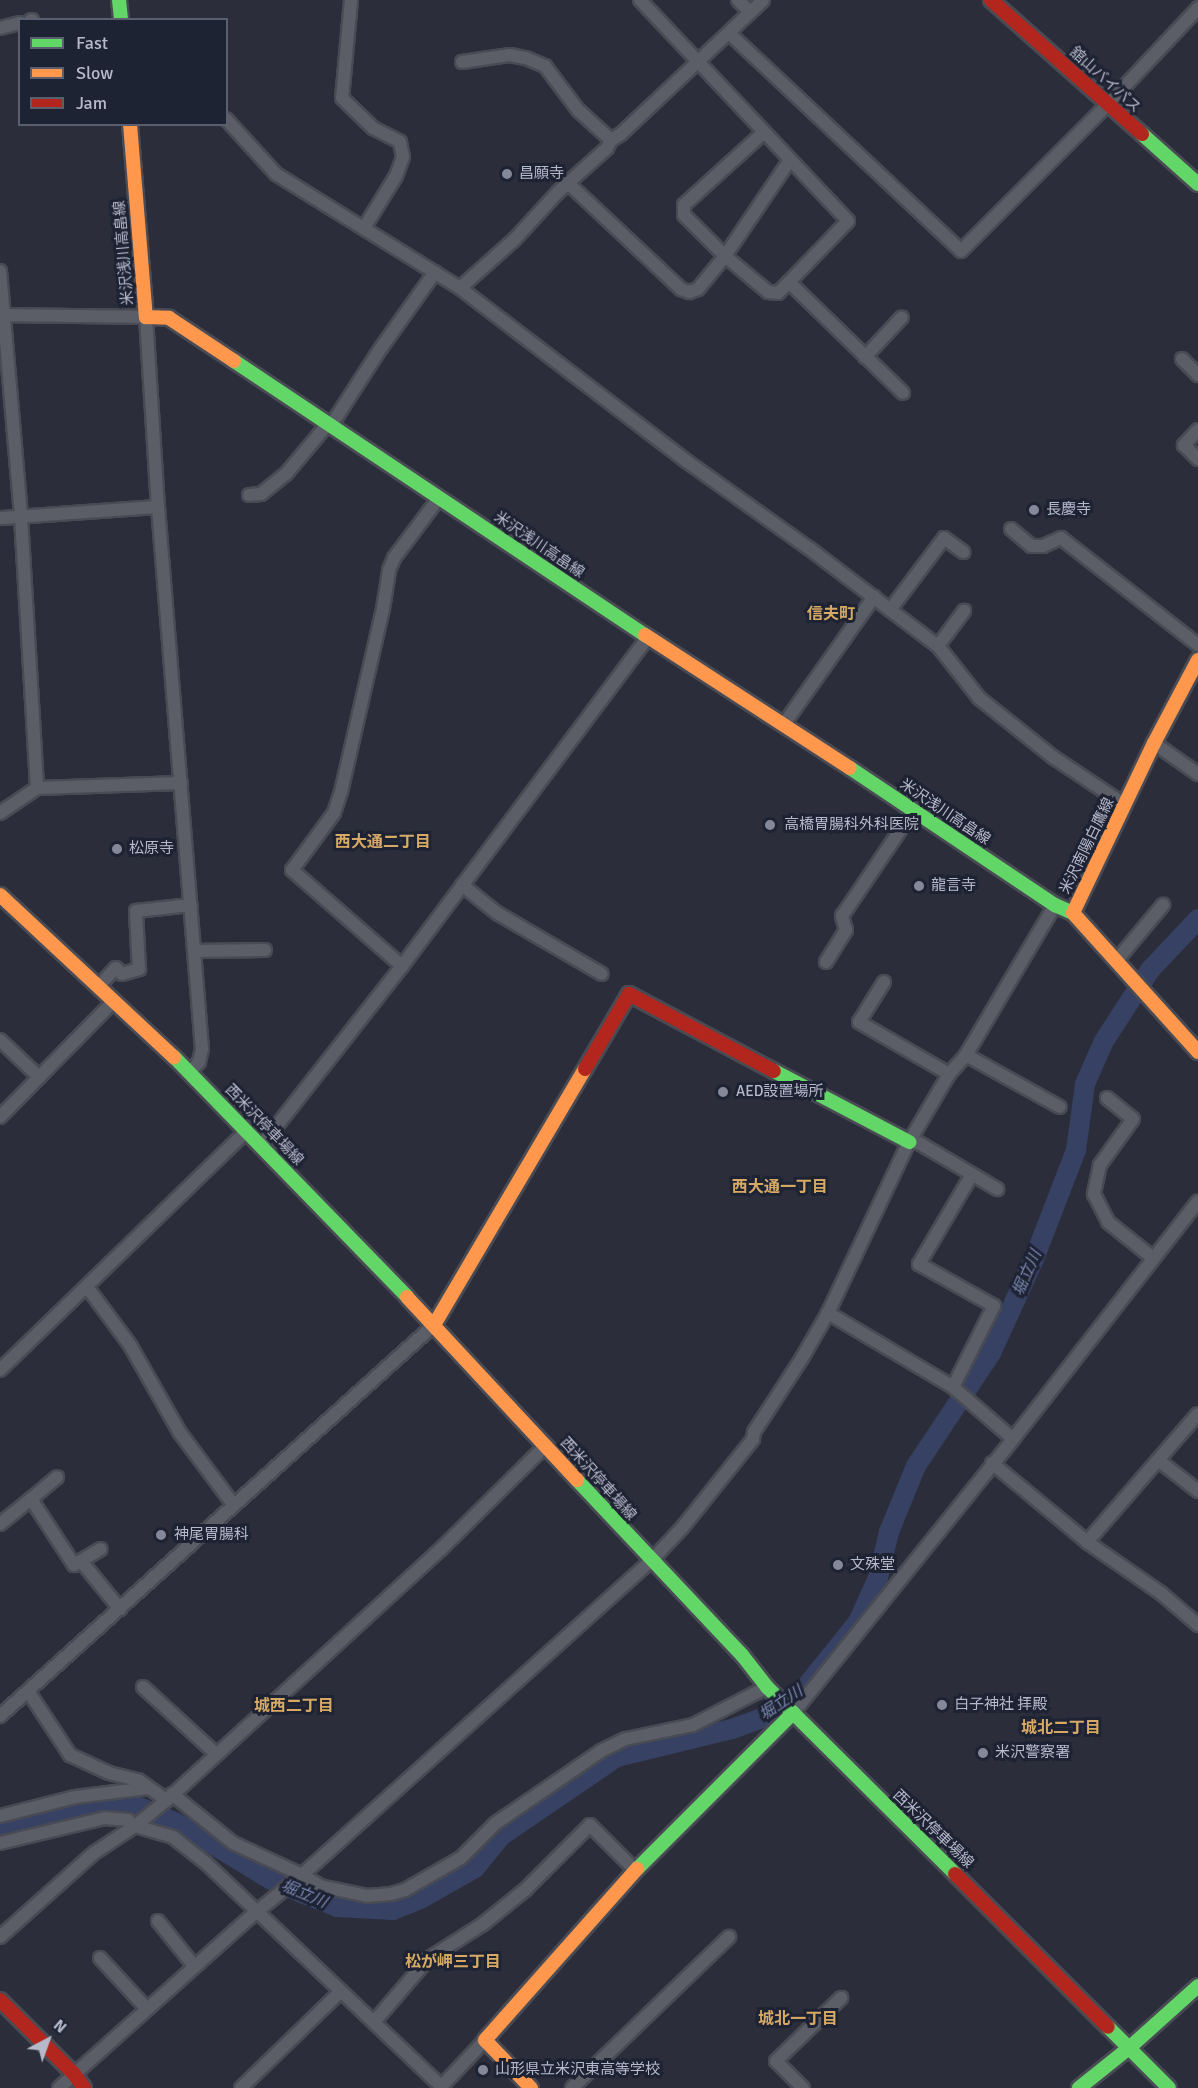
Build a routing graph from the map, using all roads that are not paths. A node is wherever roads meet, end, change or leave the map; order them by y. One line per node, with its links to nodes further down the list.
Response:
1 (119, 0): 10 (main road)
2 (351, 0): 24 (street)
3 (640, 0): 15 (street)
4 (738, 0): 9 (street)
5 (763, 0): 9 (street)
6 (991, 0): 16 (main road, 舘山バイパス)
7 (1189, 0): 8 (street)
8 (1198, 9): 16 (street)
9 (749, 11): 13 (street)
10 (121, 18)
11 (18, 24): 12 (street)
12 (0, 28)
13 (729, 33): 15 (street); 16 (street)
14 (462, 62): 20 (street)
15 (699, 62): 19 (street); 20 (street)
16 (1108, 105): 23 (main road, 舘山バイパス)
17 (228, 120): 24 (street)
18 (130, 126): 31 (main road, 米沢浅川高畠線)
19 (763, 133): 21 (street); 25 (street)
20 (611, 140): 22 (street)
21 (790, 160): 25 (street); 28 (street)
22 (569, 184): 25 (street); 29 (street)
23 (1198, 184)
24 (364, 228): 27 (street)
25 (725, 256): 28 (street)
26 (0, 271): 30 (street)
27 (435, 272): 29 (street); 37 (street)
28 (789, 282): 33 (street)
29 (460, 288): 47 (street)
30 (2, 315): 31 (street); 44 (street)
31 (146, 317): 37 (main road, 米沢浅川高畠線); 42 (street)
32 (903, 317): 33 (street)
33 (865, 357): 36 (street)
34 (1182, 359): 35 (street)
35 (1198, 375)
36 (903, 393)
37 (328, 426): 40 (street); 41 (main road, 米沢浅川高畠線)
38 (1198, 430): 39 (street)
39 (1198, 459)
40 (249, 495)
41 (439, 498): 50 (main road, 米沢浅川高畠線); 72 (street)
42 (158, 507): 44 (street); 57 (street)
43 (0, 518): 44 (street)
44 (21, 518): 58 (street)
45 (1011, 529): 51 (street)
46 (963, 552): 48 (street)
47 (874, 597): 48 (street); 54 (street)
48 (890, 610): 52 (street)
49 (964, 611): 52 (street)
50 (648, 637): 54 (main road, 米沢浅川高畠線); 62 (street)
51 (1198, 645)
52 (938, 646): 59 (street)
53 (1198, 660): 55 (main road, 米沢南陽白鷹線)
54 (784, 724): 60 (main road, 米沢浅川高畠線)
55 (1154, 743): 56 (street); 59 (main road, 米沢南陽白鷹線)
56 (1198, 774)
57 (181, 783): 58 (street); 64 (street)
58 (38, 788): 61 (street)
59 (1125, 805): 67 (main road, 米沢南陽白鷹線)
60 (913, 811): 65 (main road, 米沢浅川高畠線); 70 (street)
61 (0, 813)
62 (462, 885): 72 (street); 73 (street)
63 (0, 895): 75 (main road, 西米沢停車場線)
64 (190, 905): 69 (street); 75 (street)
65 (1055, 905): 67 (main road, 米沢浅川高畠線); 79 (street)
66 (1163, 905): 71 (street)
67 (1073, 913): 71 (main road, 米沢南陽白鷹線)
68 (265, 950): 69 (street)
69 (194, 951): 80 (street)
70 (826, 962)
71 (1120, 962): 78 (main road, 米沢南陽白鷹線)
72 (402, 966): 88 (street)
73 (602, 974)
74 (884, 982): 81 (street)
75 (98, 987): 76 (main road, 西米沢停車場線)
76 (113, 1002): 80 (main road, 西米沢停車場線); 82 (street)
77 (0, 1040): 82 (street)
78 (1198, 1052)
79 (966, 1055): 81 (street); 84 (street)
80 (190, 1072): 86 (main road, 西米沢停車場線)
81 (949, 1074): 87 (street)
82 (39, 1077): 85 (street)
83 (1107, 1098): 92 (street)
84 (1060, 1107)
85 (0, 1117)
86 (247, 1131): 88 (main road, 西米沢停車場線); 93 (street)
87 (909, 1142): 89 (street); 94 (street); 95 (main road)
88 (261, 1146): 95 (main road, 西米沢停車場線)
89 (971, 1176): 90 (street); 97 (street)
90 (997, 1189)
91 (1198, 1201): 92 (street)
92 (1153, 1258): 99 (street)
93 (87, 1287): 96 (street); 106 (street)
94 (828, 1313): 97 (street); 111 (street)
95 (434, 1325): 100 (main road, 西米沢停車場線); 106 (street)
96 (0, 1370)
97 (953, 1387): 99 (street)
98 (1197, 1416): 101 (street)
99 (1013, 1439): 102 (street)
100 (546, 1445): 111 (main road, 西米沢停車場線); 119 (street)
101 (1158, 1460): 104 (street); 108 (street)
102 (992, 1463): 108 (street); 118 (street)
103 (57, 1477): 105 (street)
104 (1198, 1491)
105 (31, 1499): 107 (street); 110 (street)
106 (233, 1504): 112 (street)
107 (0, 1524)
108 (1087, 1542): 113 (street)
109 (101, 1549): 110 (street)
110 (81, 1561): 112 (street)
111 (651, 1562): 115 (main road, 西米沢停車場線); 126 (street)
112 (120, 1609): 116 (street)
113 (1198, 1625)
114 (143, 1687): 119 (street)
115 (767, 1687): 118 (main road, 西米沢停車場線); 126 (street)
116 (28, 1691): 117 (street); 120 (street)
117 (2, 1711)
118 (792, 1711): 125 (main road); 140 (main road, 西米沢停車場線)
119 (216, 1754): 121 (street)
120 (148, 1788): 121 (street); 122 (street)
121 (167, 1799): 123 (street); 126 (street)
122 (0, 1816)
123 (137, 1824): 124 (street); 127 (street); 129 (street)
124 (0, 1843)
125 (636, 1871): 138 (street); 139 (main road)
126 (299, 1877): 127 (street)
127 (258, 1913): 132 (street); 134 (street)
128 (158, 1921): 132 (street)
129 (0, 1937)
130 (729, 1937): 147 (street)
131 (100, 1958): 137 (street)
132 (194, 1966): 137 (street)
133 (1198, 1986): 140 (main road)
134 (341, 1991): 138 (street); 145 (street)
135 (841, 1998): 148 (street)
136 (0, 2000): 141 (main road)
137 (147, 2009): 141 (street)
138 (374, 2022): 142 (street)
139 (485, 2040): 142 (street); 146 (main road)
140 (1129, 2048): 149 (main road); 150 (main road, 西米沢停車場線)
141 (74, 2074): 143 (street); 144 (main road)
142 (440, 2087)
143 (59, 2088)
144 (84, 2088)
145 (241, 2088)
146 (531, 2088)
147 (572, 2088)
148 (803, 2088)
149 (1079, 2088)
150 (1168, 2088)

